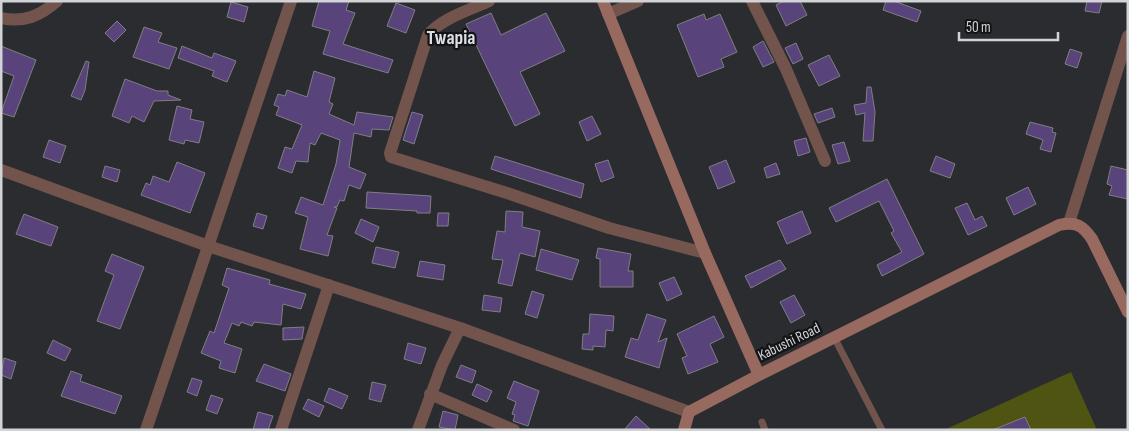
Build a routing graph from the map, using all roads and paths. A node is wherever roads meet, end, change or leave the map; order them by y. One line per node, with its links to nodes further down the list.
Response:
1 (57, 1): 8 (street)
2 (291, 1): 13 (street)
3 (489, 1): 14 (street)
4 (603, 1): 7 (main road, Kabushi Road)
5 (638, 1): 7 (street)
6 (752, 1): 10 (street)
7 (608, 14): 14 (main road, Kabushi Road)
8 (1, 18)
9 (1128, 36): 12 (street)
10 (825, 161)
11 (1, 170): 13 (street)
12 (1069, 223): 16 (main road); 18 (main road, Kabushi Road)
13 (208, 246): 15 (street); 23 (street)
14 (705, 253): 19 (main road, Kabushi Road)
15 (330, 285): 17 (street); 24 (street)
16 (1128, 312)
17 (460, 328): 20 (street); 21 (street)
18 (834, 337): 19 (main road, Kabushi Road); 29 (lane)
19 (759, 375): 21 (main road)
20 (430, 394): 25 (street); 26 (street)
21 (689, 412): 27 (main road)
22 (762, 422): 28 (lane)
23 (146, 430)
24 (280, 430)
25 (418, 430)
26 (514, 430)
27 (684, 430)
28 (765, 430)
29 (882, 430)

